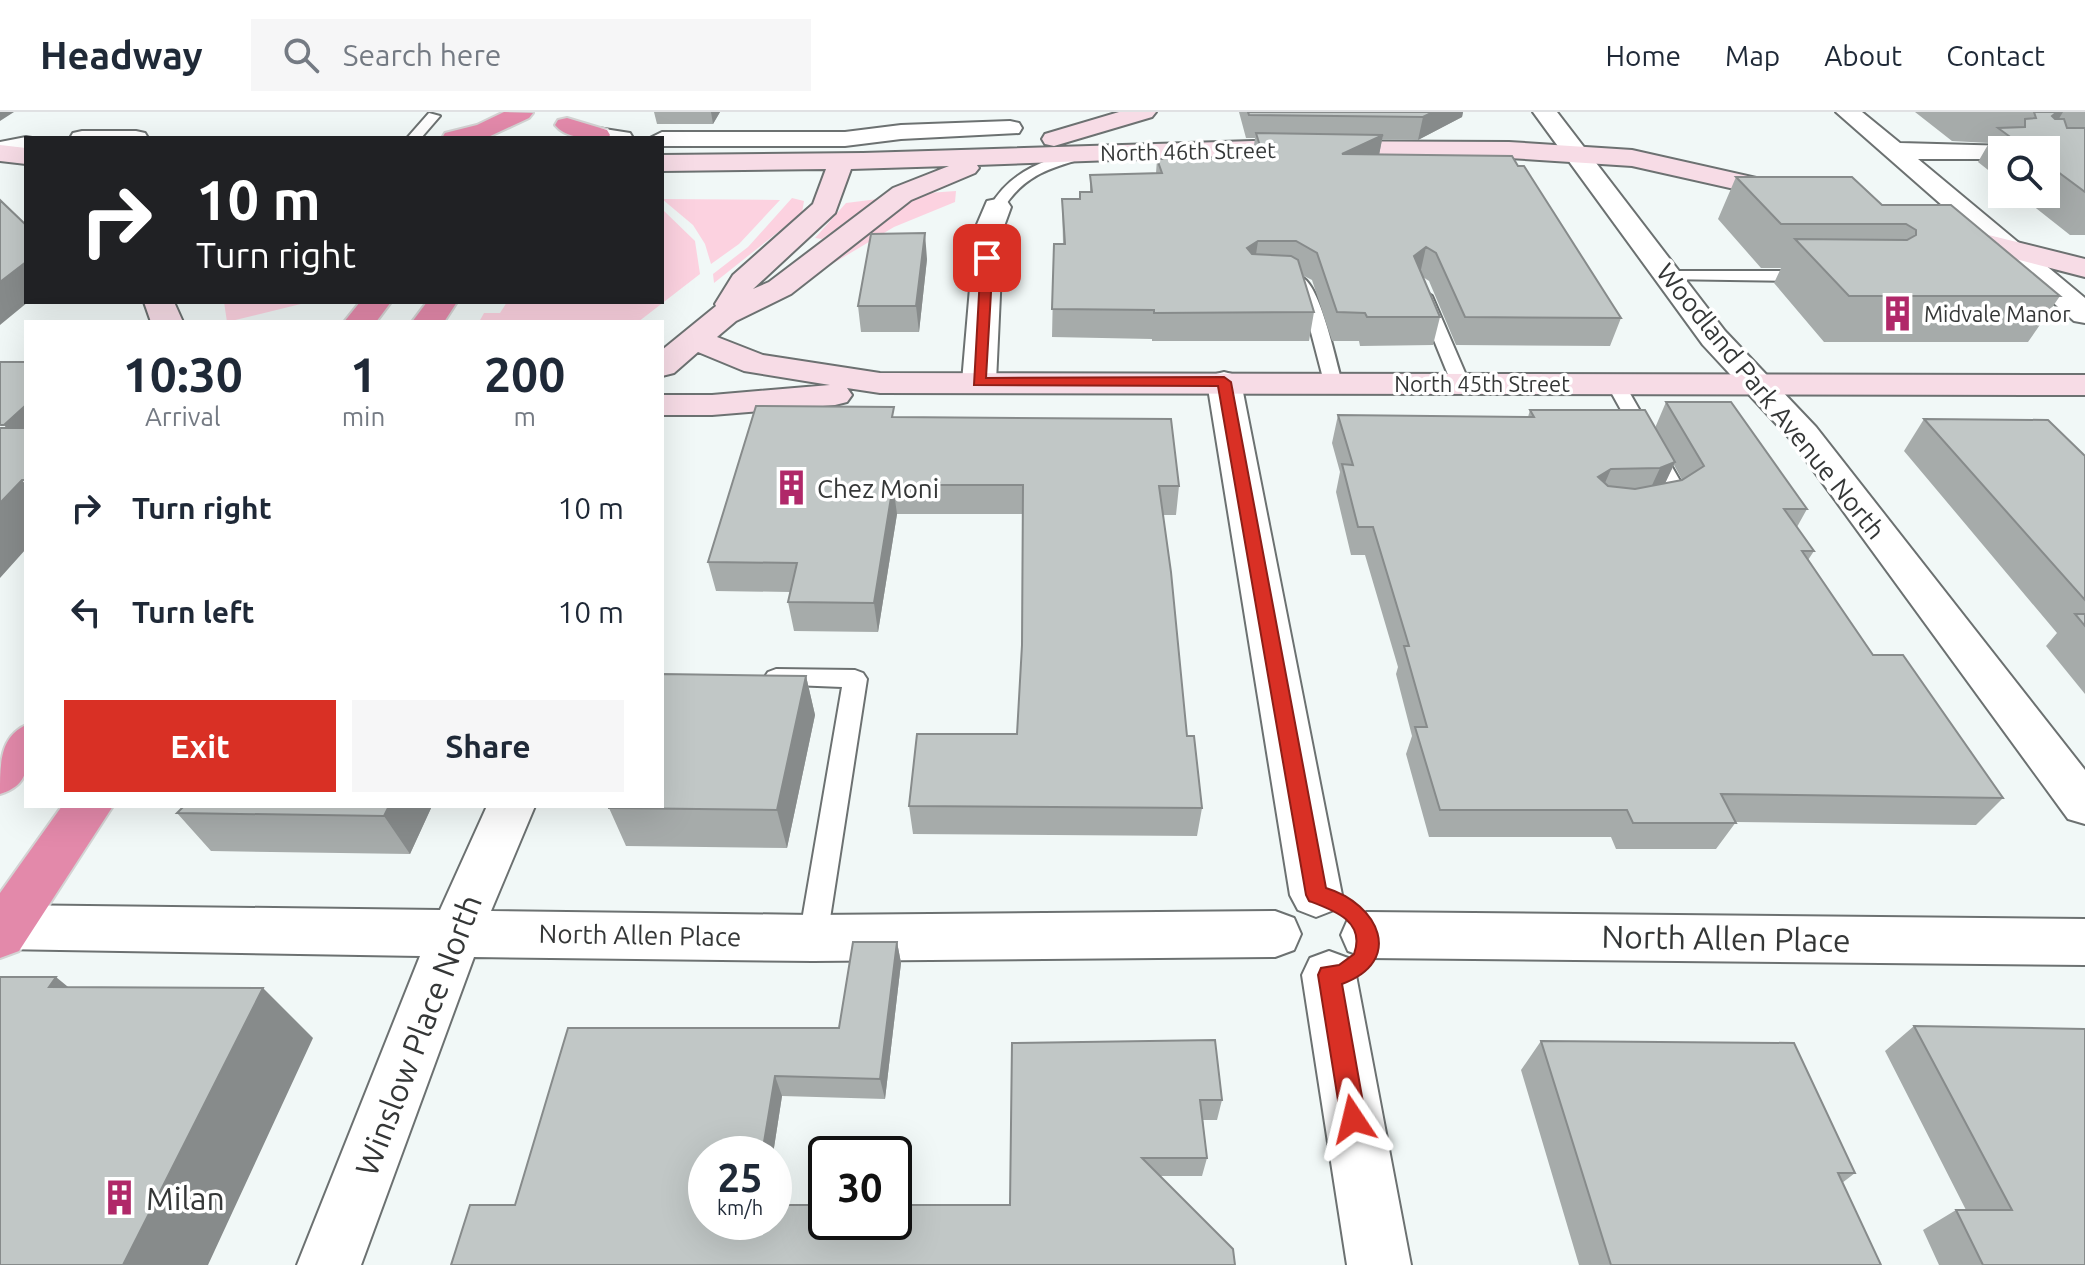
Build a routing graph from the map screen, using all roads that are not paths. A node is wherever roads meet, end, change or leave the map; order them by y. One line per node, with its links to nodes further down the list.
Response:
1 (85, 112): 11 (street)
2 (522, 112): 14 (highway); 15 (highway)
3 (951, 112): 12 (street)
4 (1144, 112): 25 (main road)
5 (1545, 112): 22 (street, Woodland Park Avenue North)
6 (1848, 112): 19 (street)
7 (434, 116): 13 (lane)
8 (1049, 116): 10 (main road)
9 (567, 125): 16 (highway)
10 (1010, 128): 12 (street); 27 (main road)
11 (57, 132)
12 (901, 132): 17 (street)
13 (416, 136)
14 (461, 136)
15 (504, 136)
16 (610, 136)
17 (664, 139)
18 (24, 145): 21 (street)
19 (1895, 151): 20 (street); 34 (street)
20 (1988, 151)
21 (0, 152): 24 (main road)
22 (1576, 152): 23 (main road, North 46th Street); 31 (main road, North 46th Street); 37 (street, Woodland Park Avenue North)
23 (1086, 153): 25 (main road, North 46th Street); 32 (lane)
24 (24, 156)
25 (992, 157): 27 (main road, North 46th Street); 41 (main road)
26 (664, 163): 27 (main road, North 46th Street)
27 (847, 168): 30 (main road, North 46th Street); 41 (main road)
28 (0, 173): 29 (main road)
29 (24, 176)
30 (664, 180)
31 (1816, 200)
32 (997, 207): 46 (street)
33 (1920, 226): 34 (main road)
34 (2009, 248): 35 (main road); 42 (street)
35 (2085, 268)
36 (1278, 276): 48 (lane)
37 (1668, 276): 38 (lane); 52 (street, Woodland Park Avenue North)
38 (1821, 276)
39 (1418, 282): 49 (lane)
40 (374, 304): 43 (highway)
41 (725, 314): 44 (main road)
42 (2085, 314)
43 (362, 320)
44 (694, 339): 45 (main road); 50 (main road, North 45th Street)
45 (664, 364)
46 (979, 382): 47 (main road, North 45th Street); 50 (main road, North 45th Street)
47 (1224, 382): 48 (main road, North 45th Street); 60 (street)
48 (1333, 382): 49 (main road, North 45th Street)
49 (1460, 382): 51 (main road, North 45th Street)
50 (880, 383): 54 (main road, North 45th Street)
51 (1615, 383): 52 (main road, North 45th Street); 55 (lane)
52 (1758, 384): 53 (main road, North 45th Street); 57 (street, Woodland Park Avenue North)
53 (2085, 385)
54 (664, 405)
55 (1638, 505)
56 (751, 678): 64 (lane)
57 (2085, 805)
58 (510, 808): 62 (street, Winslow Place North)
59 (88, 816): 61 (highway)
60 (1316, 895): 63 (street); 66 (street)
61 (2, 932): 62 (street, North Allen Place)
62 (456, 933): 64 (street, North Allen Place); 67 (street, Winslow Place North)
63 (1275, 934): 64 (street, North Allen Place); 66 (street)
64 (813, 938)
65 (2085, 942): 66 (street, North Allen Place)
66 (1348, 955): 68 (street)
67 (329, 1265)
68 (1379, 1265)

